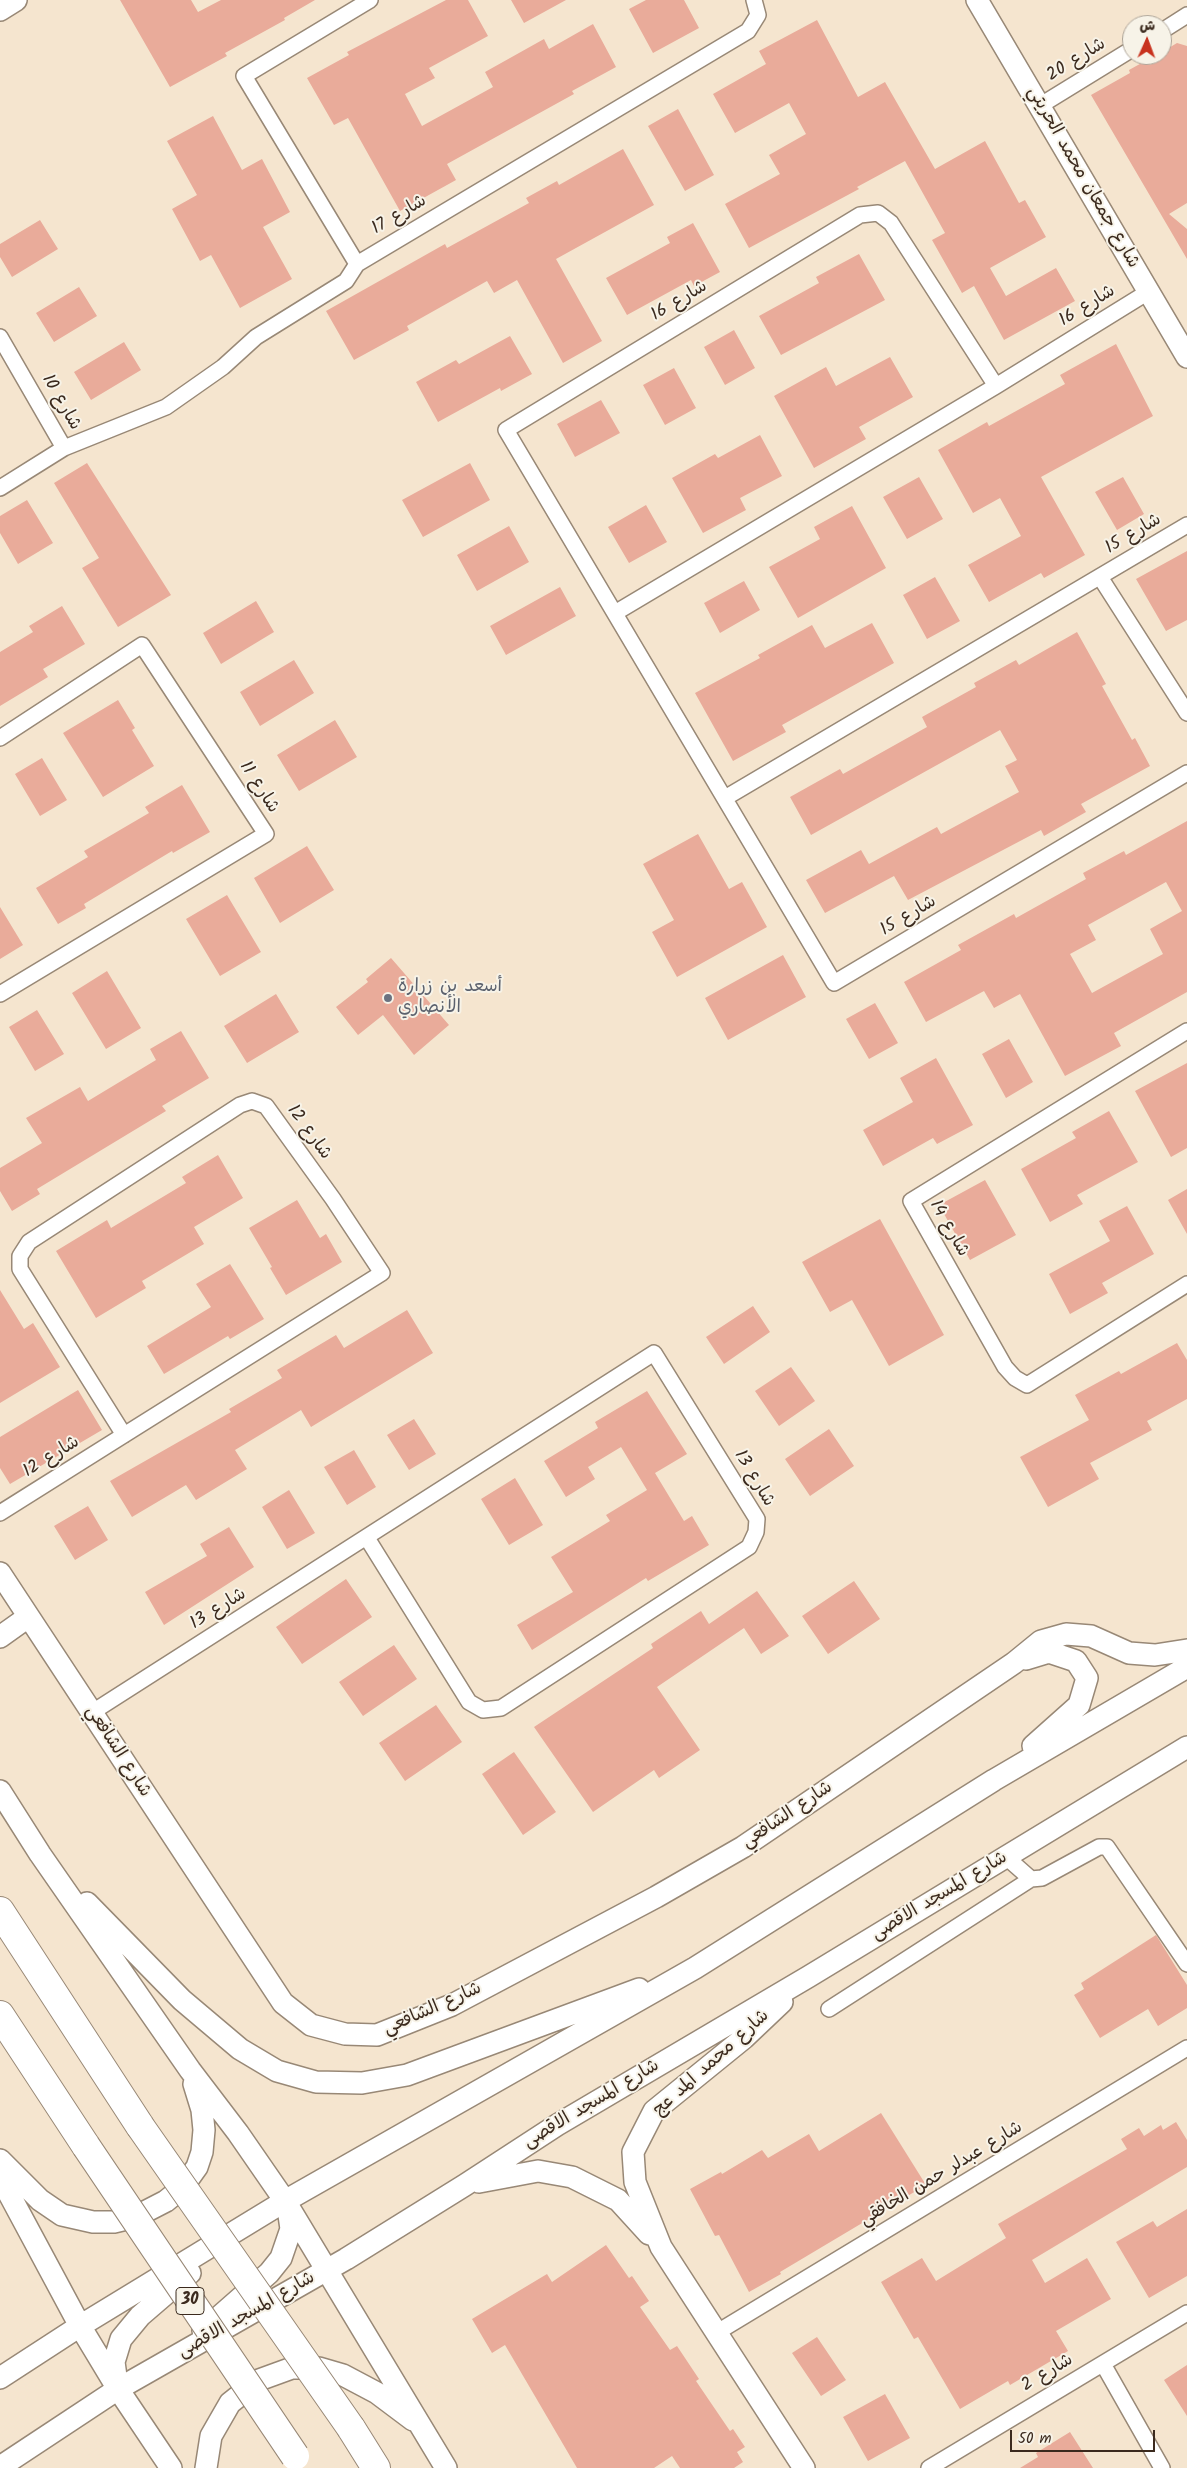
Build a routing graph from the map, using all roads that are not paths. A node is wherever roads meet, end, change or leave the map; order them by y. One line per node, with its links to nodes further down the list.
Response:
1 (16, 0): 5 (main road)
2 (370, 0): 10 (street)
3 (754, 0): 10 (street, شارع 17)
4 (977, 0): 9 (main road, شارع جمعان محمد الحريتي)
5 (0, 10)
6 (1187, 15): 7 (street)
7 (1172, 25)
8 (1122, 55): 9 (street, شارع 20)
9 (1041, 105): 11 (main road, شارع جمعان محمد الحريتي)
10 (357, 264): 15 (street)
11 (1148, 292): 13 (main road, شارع جمعان محمد الحريتي); 14 (street, شارع 16)
12 (0, 337): 15 (street, شارع 10)
13 (1187, 357)
14 (996, 386): 19 (street, شارع 16); 19 (street, شارع 16)
15 (64, 448): 16 (street, شارع 10)
16 (0, 488)
17 (1187, 525): 18 (street, شارع 15)
18 (1100, 577): 21 (street, شارع 15); 24 (street, شارع 15)
19 (615, 613): 20 (street, شارع 16)
20 (662, 692): 24 (street, شارع 15)
21 (1187, 714)
22 (0, 738): 25 (street, شارع 11)
23 (1187, 773): 24 (street, شارع 15)
24 (725, 798)
25 (0, 994)
26 (1187, 1031): 27 (street, شارع 14)
27 (1187, 1284)
28 (124, 1435): 28 (street, شارع 12); 29 (street, شارع 12)
29 (0, 1513)
30 (367, 1538): 30 (street, شارع 13); 37 (street, شارع 13)
31 (0, 1573): 32 (main road, شارع الشافعي)
32 (28, 1617): 33 (main road); 37 (main road, شارع الشافعي)
33 (0, 1638)
34 (1187, 1650): 35 (main road, شارع الشافعي)
35 (1014, 1662): 37 (main road, شارع الشافعي); 39 (main road, شارع الشافعي)
36 (1187, 1667): 39 (main road)
37 (91, 1713)
38 (1187, 1746): 42 (main road, شارع المسجد الاقصى)
39 (994, 1780): 46 (main road)
40 (0, 1792): 41 (main road)
41 (40, 1854): 46 (main road); 51 (main road)
42 (1006, 1857): 43 (street); 47 (main road, شارع المسجد الاقصى)
43 (1031, 1879): 45 (street); 48 (street)
44 (0, 1911): 71 (highway, bridge)
45 (1187, 1964)
46 (695, 1968): 55 (main road)
47 (808, 1977): 54 (main road, شارع المسجد الاقصى); 57 (main road, شارع محمد المد عج)
48 (829, 2009)
49 (0, 2015): 67 (highway, 30, bridge)
50 (1187, 2048): 61 (street, شارع عبدلر حمن الخافقي)
51 (190, 2070): 52 (main road); 55 (main road)
52 (0, 2160)
53 (0, 2177): 60 (main road)
54 (465, 2185): 57 (main road, شارع محمد المد عج); 58 (main road, شارع المسجد الاقصى)
55 (285, 2200): 56 (main road); 58 (main road); 62 (main road)
56 (239, 2230): 60 (main road); 65 (main road)
57 (661, 2247): 61 (main road, شارع محمد المد عج)
58 (327, 2269): 62 (main road, شارع المسجد الاقصى); 66 (main road)
59 (1187, 2313): 63 (street, شارع 2)
60 (80, 2326): 64 (main road); 65 (main road)
61 (716, 2333): 73 (main road, شارع محمد المد عج)
62 (167, 2363): 65 (main road, شارع المسجد الاقصى)
63 (1103, 2364): 74 (street, شارع 2); 75 (street)
64 (0, 2378)
65 (118, 2389): 68 (main road, شارع المسجد الاقصى); 69 (main road)
66 (422, 2426): 70 (main road); 72 (main road)
67 (299, 2462)
68 (0, 2467)
69 (171, 2468)
70 (206, 2468)
71 (376, 2468)
72 (446, 2468)
73 (804, 2468)
74 (929, 2468)
75 (1162, 2468)

